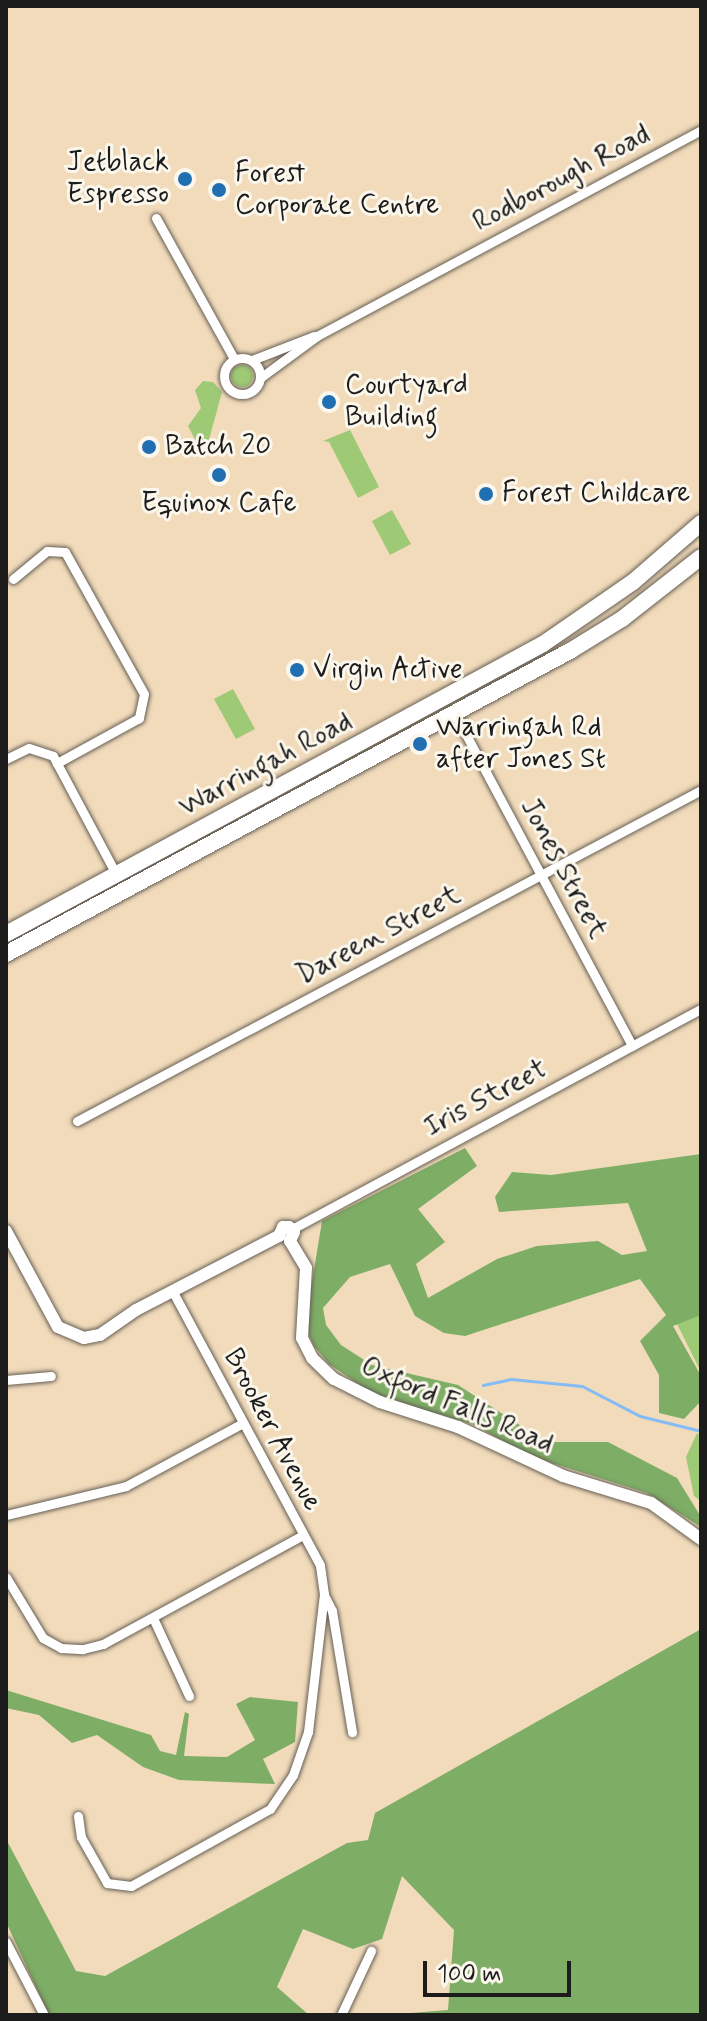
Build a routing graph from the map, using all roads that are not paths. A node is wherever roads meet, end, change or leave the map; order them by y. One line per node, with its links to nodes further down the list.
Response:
1 (701, 130): 3 (street, Rodborough Road)
2 (156, 218): 4 (street)
3 (317, 336): 5 (street, Rodborough Road); 6 (street, Rodborough Road)
4 (234, 359): 5 (street); 6 (street)
5 (252, 360): 6 (street)
6 (260, 378)
7 (701, 523): 14 (highway, Warringah Road)
8 (701, 557): 10 (highway, Warringah Road)
9 (13, 579): 12 (street)
10 (455, 714): 15 (street, Jones Street); 17 (highway, Warringah Road)
11 (6, 759): 12 (street)
12 (57, 763): 14 (street)
13 (701, 790): 15 (street, Dareen Street)
14 (116, 874): 16 (highway, Warringah Road)
15 (541, 875): 19 (street, Jones Street); 20 (street, Dareen Street)
16 (6, 934)
17 (6, 954)
18 (701, 1009): 19 (street, Iris Street)
19 (632, 1046): 22 (street, Iris Street)
20 (77, 1121)
21 (6, 1231): 23 (street)
22 (287, 1235): 23 (street); 29 (street, Oxford Falls Road)
23 (172, 1290): 26 (street, Brooker Avenue)
24 (51, 1376): 25 (street)
25 (6, 1380)
26 (243, 1423): 27 (street); 28 (street, Brooker Avenue)
27 (6, 1515)
28 (303, 1535): 31 (street, Brooker Avenue); 32 (street)
29 (701, 1539)
30 (6, 1577): 32 (street)
31 (324, 1594): 34 (street, Brooker Avenue); 35 (street, Brooker Avenue)
32 (153, 1618): 33 (street)
33 (189, 1696)
34 (352, 1732)
35 (78, 1816)
36 (6, 1942): 38 (street)
37 (371, 1951): 39 (street)
38 (44, 2015)
39 (341, 2015)

